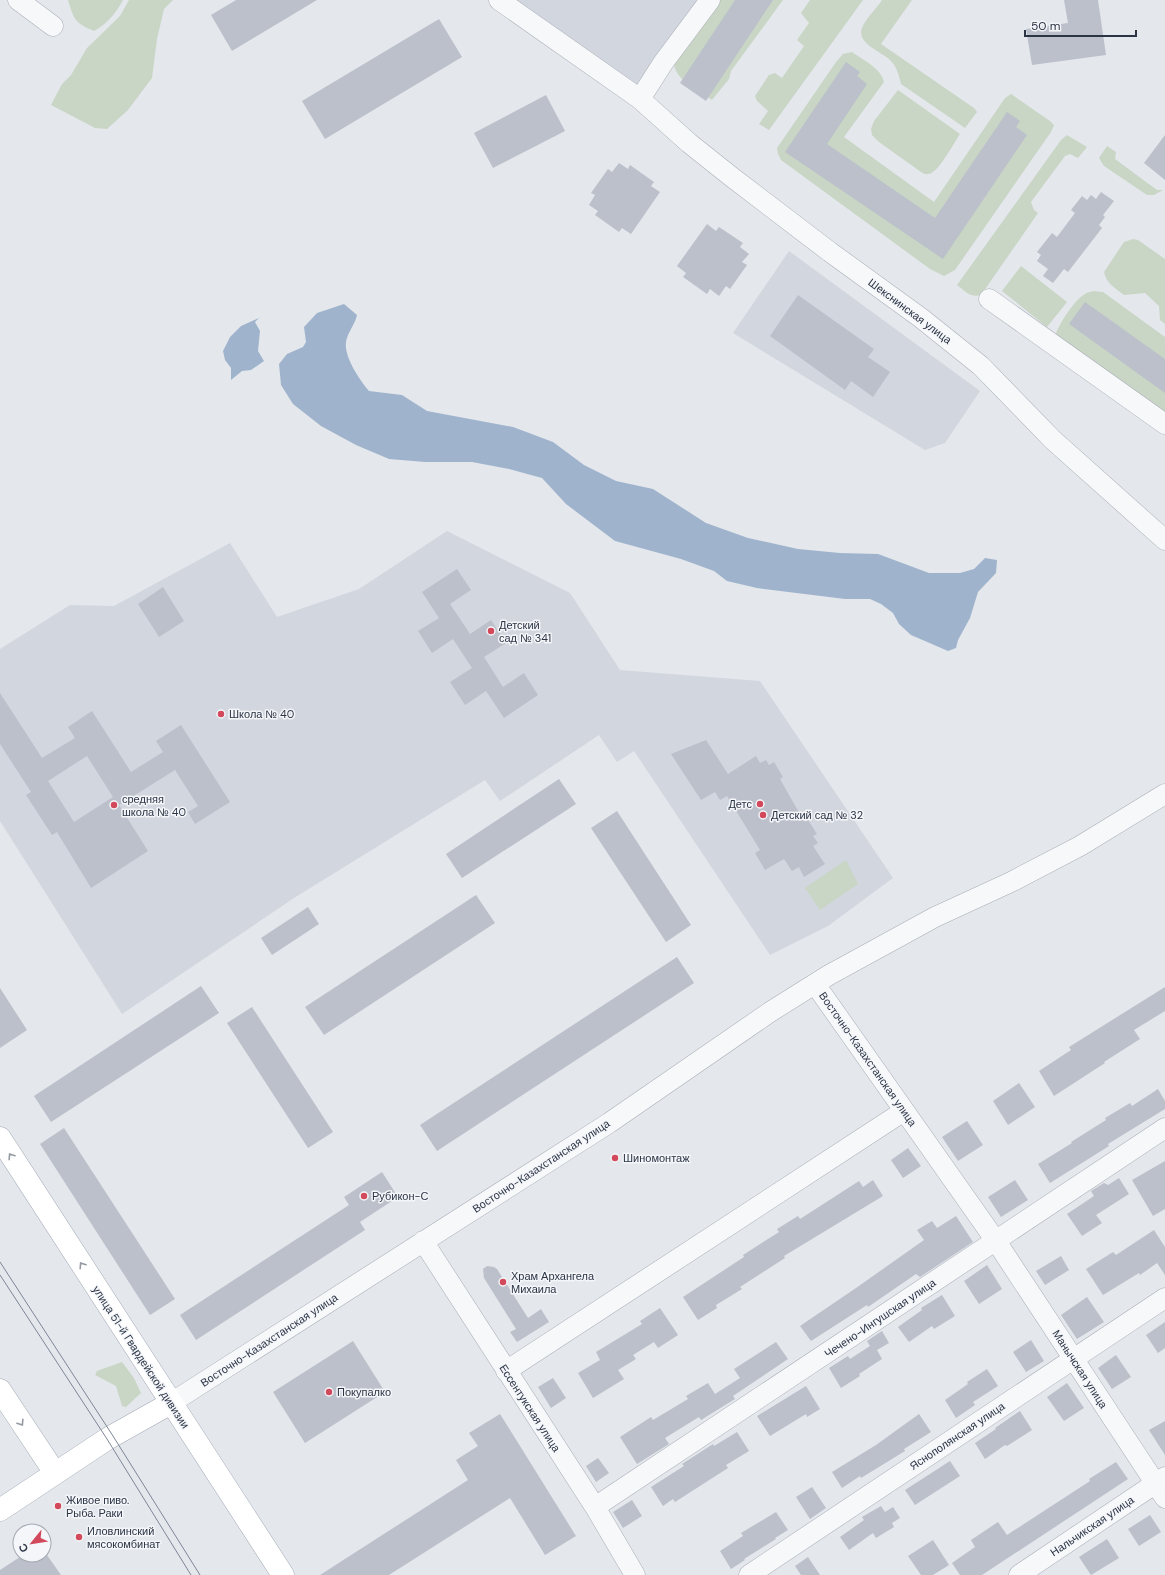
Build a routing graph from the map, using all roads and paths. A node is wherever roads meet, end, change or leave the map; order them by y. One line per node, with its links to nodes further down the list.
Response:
1 (18, 0): 4 (street)
2 (499, 0): 5 (street, Шекснинская улица)
3 (710, 0): 5 (street)
4 (53, 26)
5 (640, 99): 8 (street, Шекснинская улица)
6 (989, 299): 7 (street)
7 (1165, 424)
8 (1165, 540)
9 (1165, 794): 10 (street)
10 (815, 984): 11 (street, Восточно-Казахстанская улица); 14 (street, Восточно-Казахстанская улица)
11 (904, 1111): 15 (street, Восточно-Казахстанская улица); 18 (street)
12 (1165, 1128): 15 (street, Чечено-Ингушская улица)
13 (0, 1138): 20 (main road, улица 51-й Гвардейской дивизии, one-way to 13)
14 (423, 1241): 18 (street, Ессентукская улица); 20 (street, Восточно-Казахстанская улица)
15 (996, 1241): 17 (street, Манычская улица); 23 (street, Чечено-Ингушская улица)
16 (1165, 1298): 17 (street, Яснополянская улица)
17 (1073, 1359): 22 (street, Манычская улица); 27 (street, Яснополянская улица)
18 (506, 1371): 23 (street, Ессентукская улица)
19 (0, 1390): 21 (main road, one-way to 21)
20 (171, 1403): 21 (main road, Восточно-Казахстанская улица); 25 (main road, улица 51-й Гвардейской дивизии)
21 (55, 1473): 24 (main road, Восточно-Казахстанская улица)
22 (1162, 1486): 28 (street, Нальчикская улица)
23 (595, 1507): 26 (street, Ессентукская улица)
24 (0, 1510)
25 (283, 1575)
26 (635, 1575)
27 (749, 1575)
28 (1019, 1575)

